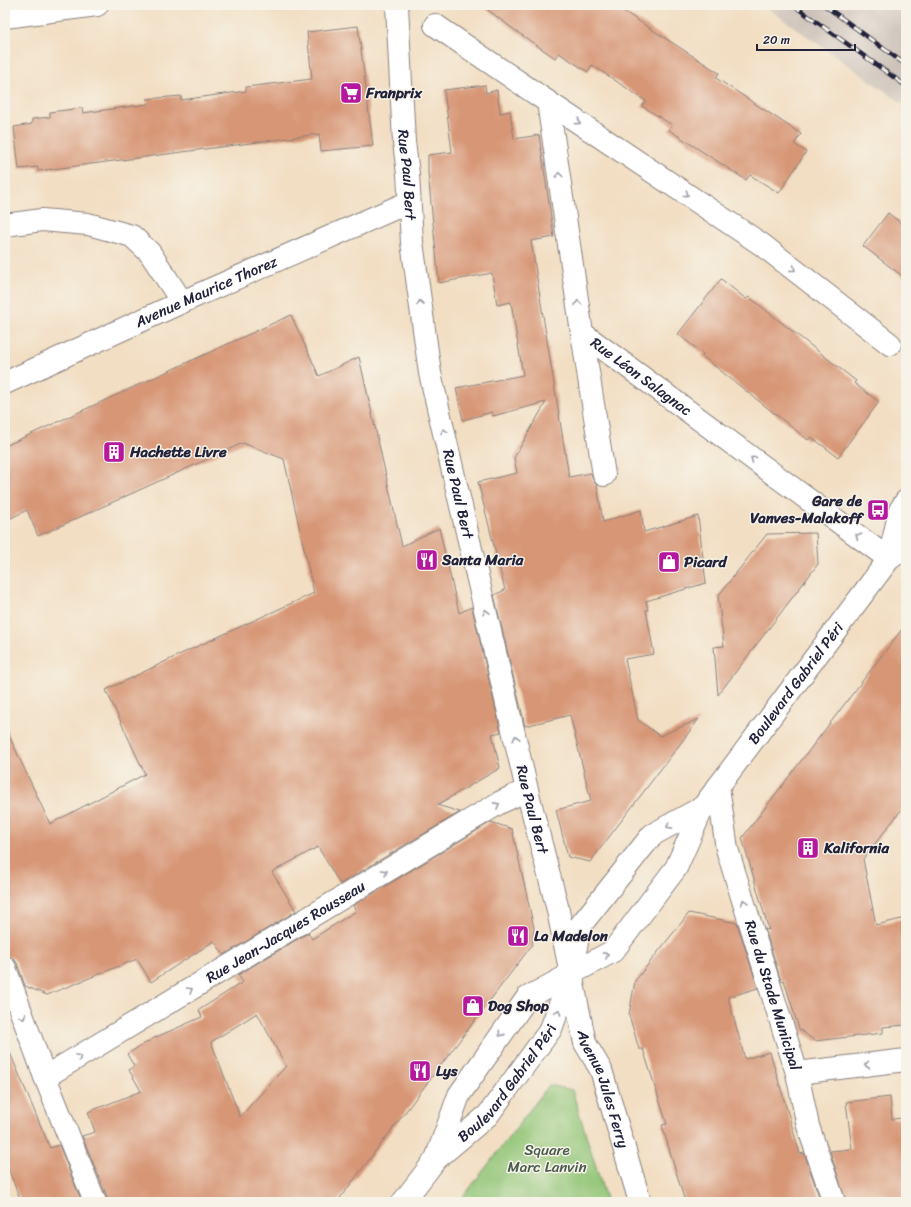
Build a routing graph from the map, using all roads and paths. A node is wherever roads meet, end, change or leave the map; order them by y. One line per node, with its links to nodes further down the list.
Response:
1 (97, 5): 3 (street)
2 (397, 5): 6 (street, Rue Paul Bert)
3 (5, 17)
4 (435, 24): 5 (street)
5 (548, 102): 9 (street, Rue Léon Salagnac, one-way to 5); 10 (street, one-way to 10)
6 (409, 202): 8 (street, Avenue Maurice Thorez); 17 (street, Rue Paul Bert, one-way to 6)
7 (5, 225): 8 (street)
8 (182, 302): 11 (street, Avenue Maurice Thorez)
9 (582, 333): 12 (street); 15 (street, Rue Léon Salagnac, one-way to 9)
10 (890, 344)
11 (5, 383)
12 (604, 475)
13 (906, 501): 15 (street, Boulevard Gabriel Péri)
14 (906, 547): 15 (street, Boulevard Gabriel Péri)
15 (889, 559): 16 (street, Boulevard Gabriel Péri)
16 (718, 787): 18 (street, Boulevard Gabriel Péri); 22 (street, Rue du Stade Municipal, one-way to 16)
17 (528, 790): 20 (street, Rue Paul Bert); 23 (street, Rue Jean-Jacques Rousseau, one-way to 17)
18 (703, 807): 20 (street, Boulevard Gabriel Péri, one-way to 18); 20 (street, Boulevard Gabriel Péri, one-way to 20)
19 (5, 968): 23 (street, one-way to 23)
20 (572, 974): 24 (street, Boulevard Gabriel Péri, one-way to 20); 24 (street, Boulevard Gabriel Péri, one-way to 24); 27 (street, Avenue Jules Ferry)
21 (906, 1060): 22 (street, one-way to 22)
22 (797, 1073): 28 (street, Rue du Stade Municipal)
23 (45, 1077): 25 (street)
24 (436, 1159): 26 (street, Boulevard Gabriel Péri)
25 (95, 1202)
26 (403, 1202)
27 (640, 1202)
28 (834, 1202)

